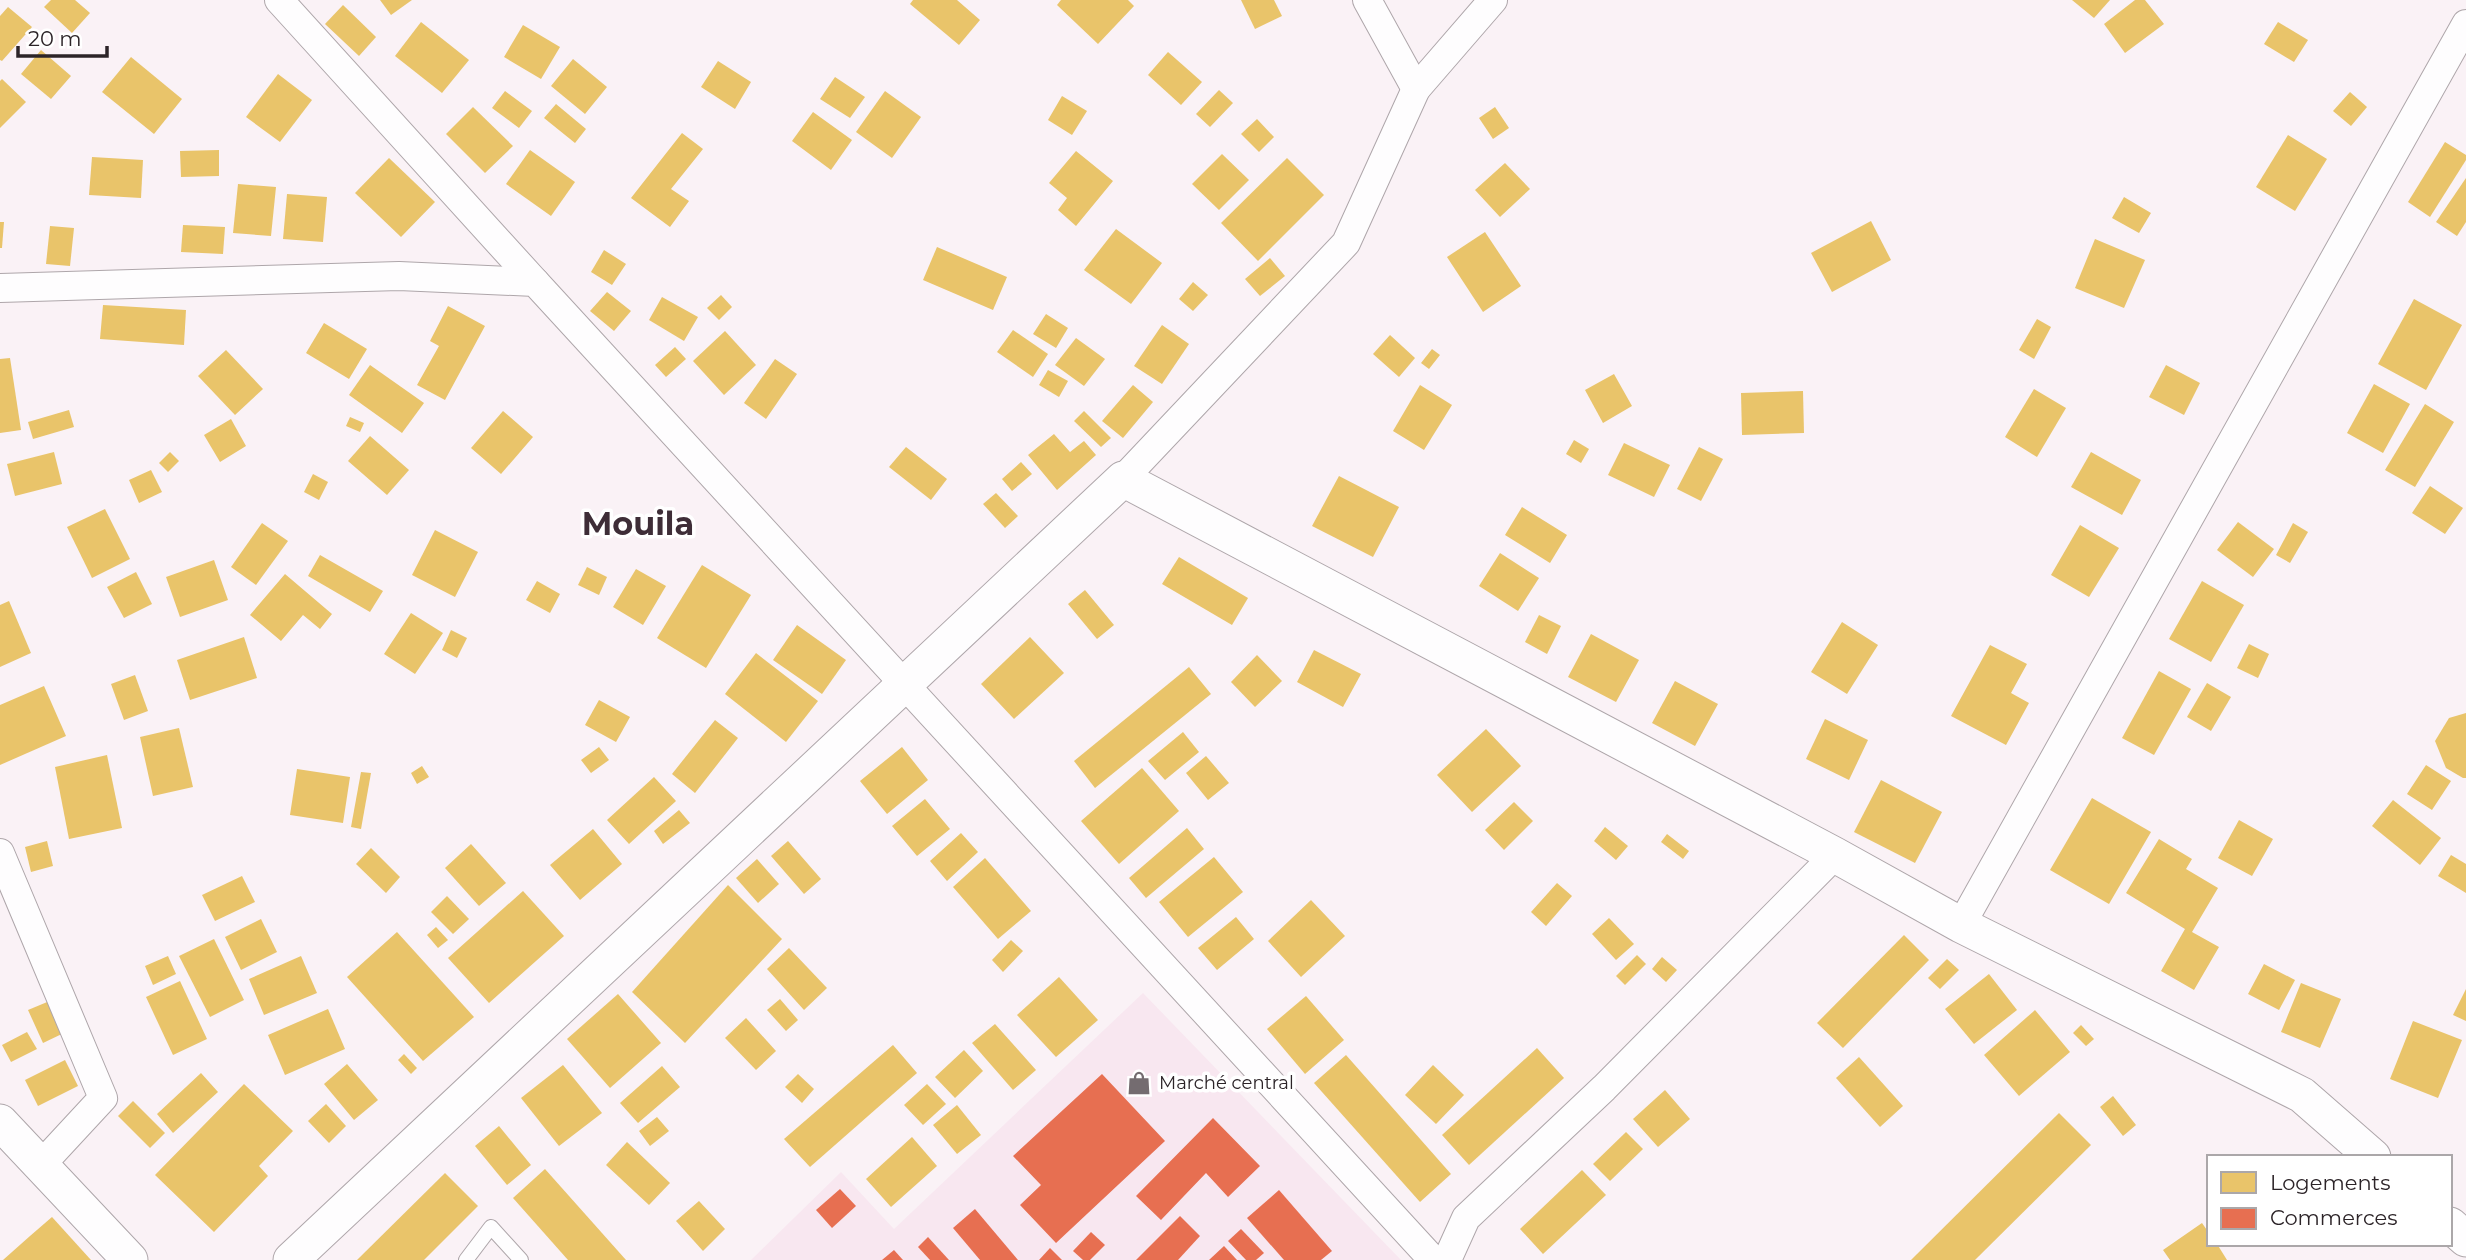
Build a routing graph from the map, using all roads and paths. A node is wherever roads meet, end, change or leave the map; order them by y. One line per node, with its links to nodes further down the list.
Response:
1 (279, 0): 6 (street)
2 (1367, 0): 5 (street)
3 (1493, 0): 5 (street)
4 (2466, 24): 12 (street)
5 (1416, 89): 8 (street)
6 (535, 282): 7 (street); 9 (street)
7 (0, 288)
8 (1123, 479): 9 (street); 11 (street)
9 (903, 685): 19 (street); 22 (street)
10 (0, 853): 15 (street)
11 (1835, 855): 12 (street); 23 (street)
12 (1961, 925): 14 (street)
13 (0, 1122): 15 (street)
14 (2370, 1155)
15 (40, 1166): 18 (street)
16 (2452, 1227): 17 (street)
17 (2466, 1239)
18 (130, 1260)
19 (291, 1260)
20 (466, 1260): 21 (lane)
21 (521, 1260)
22 (1433, 1260)
23 (1447, 1260)

